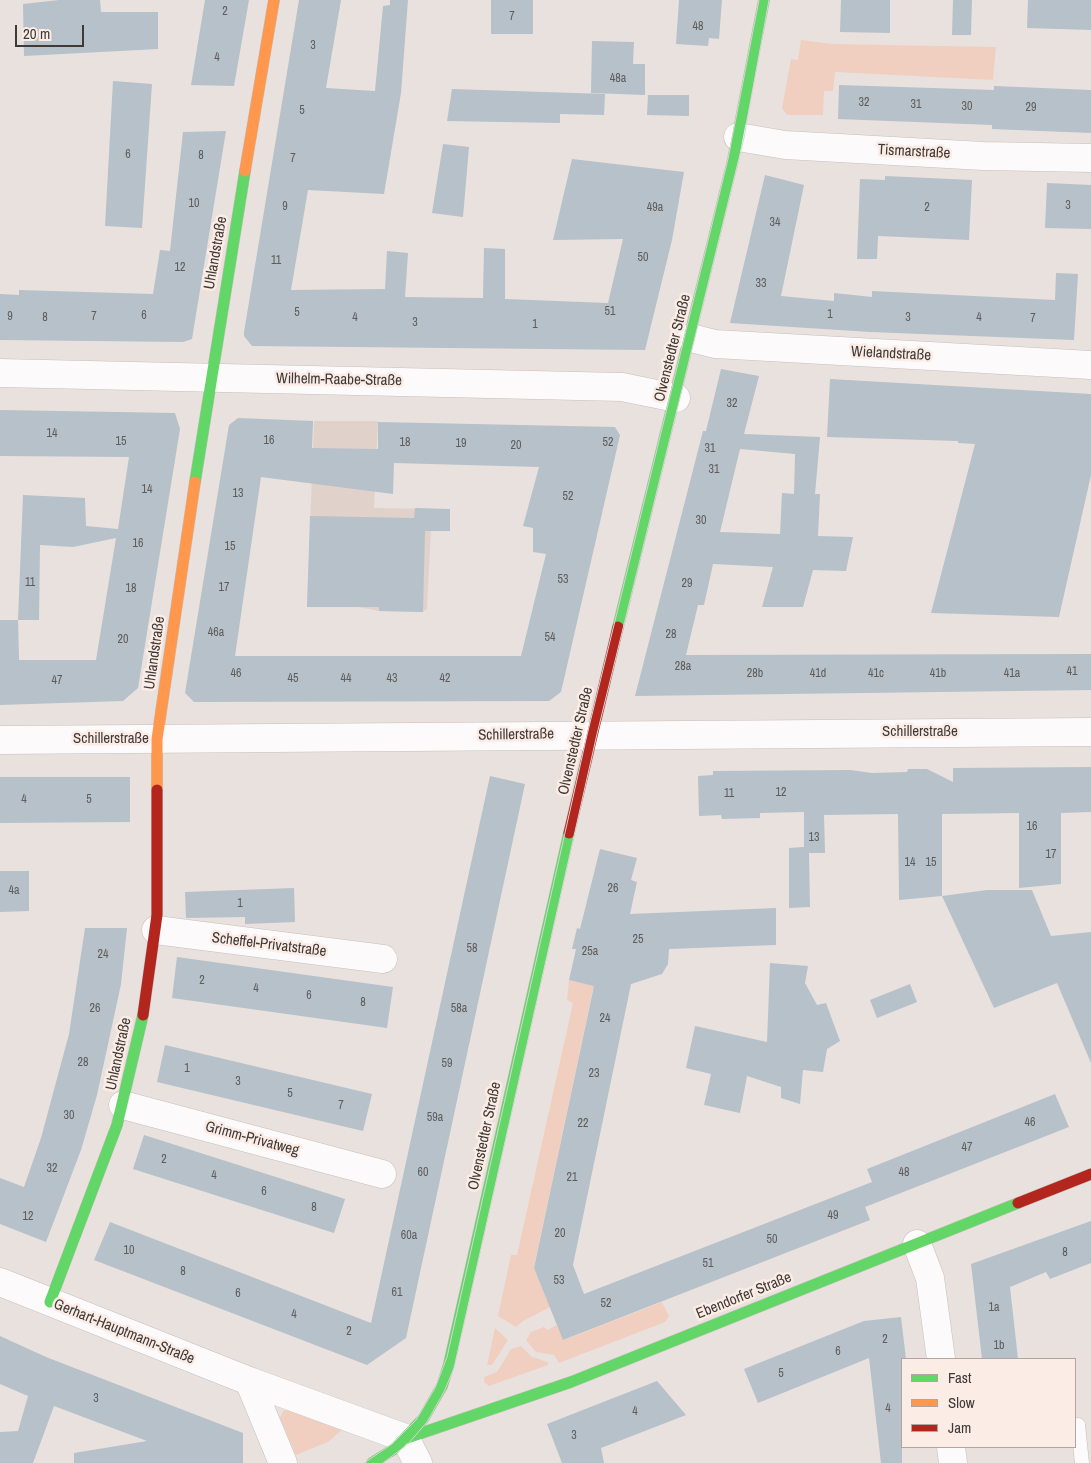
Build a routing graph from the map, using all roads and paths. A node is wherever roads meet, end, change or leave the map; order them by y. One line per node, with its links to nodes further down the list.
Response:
1 (274, 0): 8 (street, Uhlandstraße)
2 (764, 0): 3 (street, Olvenstedter Straße)
3 (738, 137): 4 (street, Tismarstraße); 5 (street, Olvenstedter Straße)
4 (1091, 158)
5 (691, 338): 6 (street, Wielandstraße); 9 (street, Olvenstedter Straße)
6 (1091, 365)
7 (0, 373): 8 (street, Wilhelm-Raabe-Straße)
8 (210, 377): 9 (street, Wilhelm-Raabe-Straße); 12 (street, Uhlandstraße)
9 (676, 398): 11 (street, Olvenstedter Straße)
10 (1091, 732): 11 (street, Schillerstraße)
11 (592, 734): 12 (street, Schillerstraße); 25 (street, Olvenstedter Straße)
12 (157, 739): 13 (street, Schillerstraße); 14 (street, Uhlandstraße)
13 (0, 740)
14 (156, 930): 15 (street, Scheffel-Privatstraße); 16 (street, Uhlandstraße)
15 (383, 959)
16 (123, 1105): 17 (street, Grimm-Privatweg); 21 (street, Uhlandstraße)
17 (382, 1174)
18 (1091, 1174): 19 (street, Ebendorfer Straße)
19 (917, 1244): 22 (street); 25 (street, Ebendorfer Straße)
20 (0, 1282): 21 (street, Gerhart-Hauptmann-Straße)
21 (50, 1302): 23 (street, Gerhart-Hauptmann-Straße)
22 (940, 1358)
23 (249, 1382): 25 (street, Gerhart-Hauptmann-Straße); 27 (street)
24 (1078, 1425): 31 (lane)
25 (405, 1438): 28 (street, Olvenstedter Straße); 29 (street)
26 (952, 1448): 30 (street)
27 (283, 1463)
28 (372, 1463)
29 (418, 1463)
30 (954, 1463)
31 (1082, 1463)

